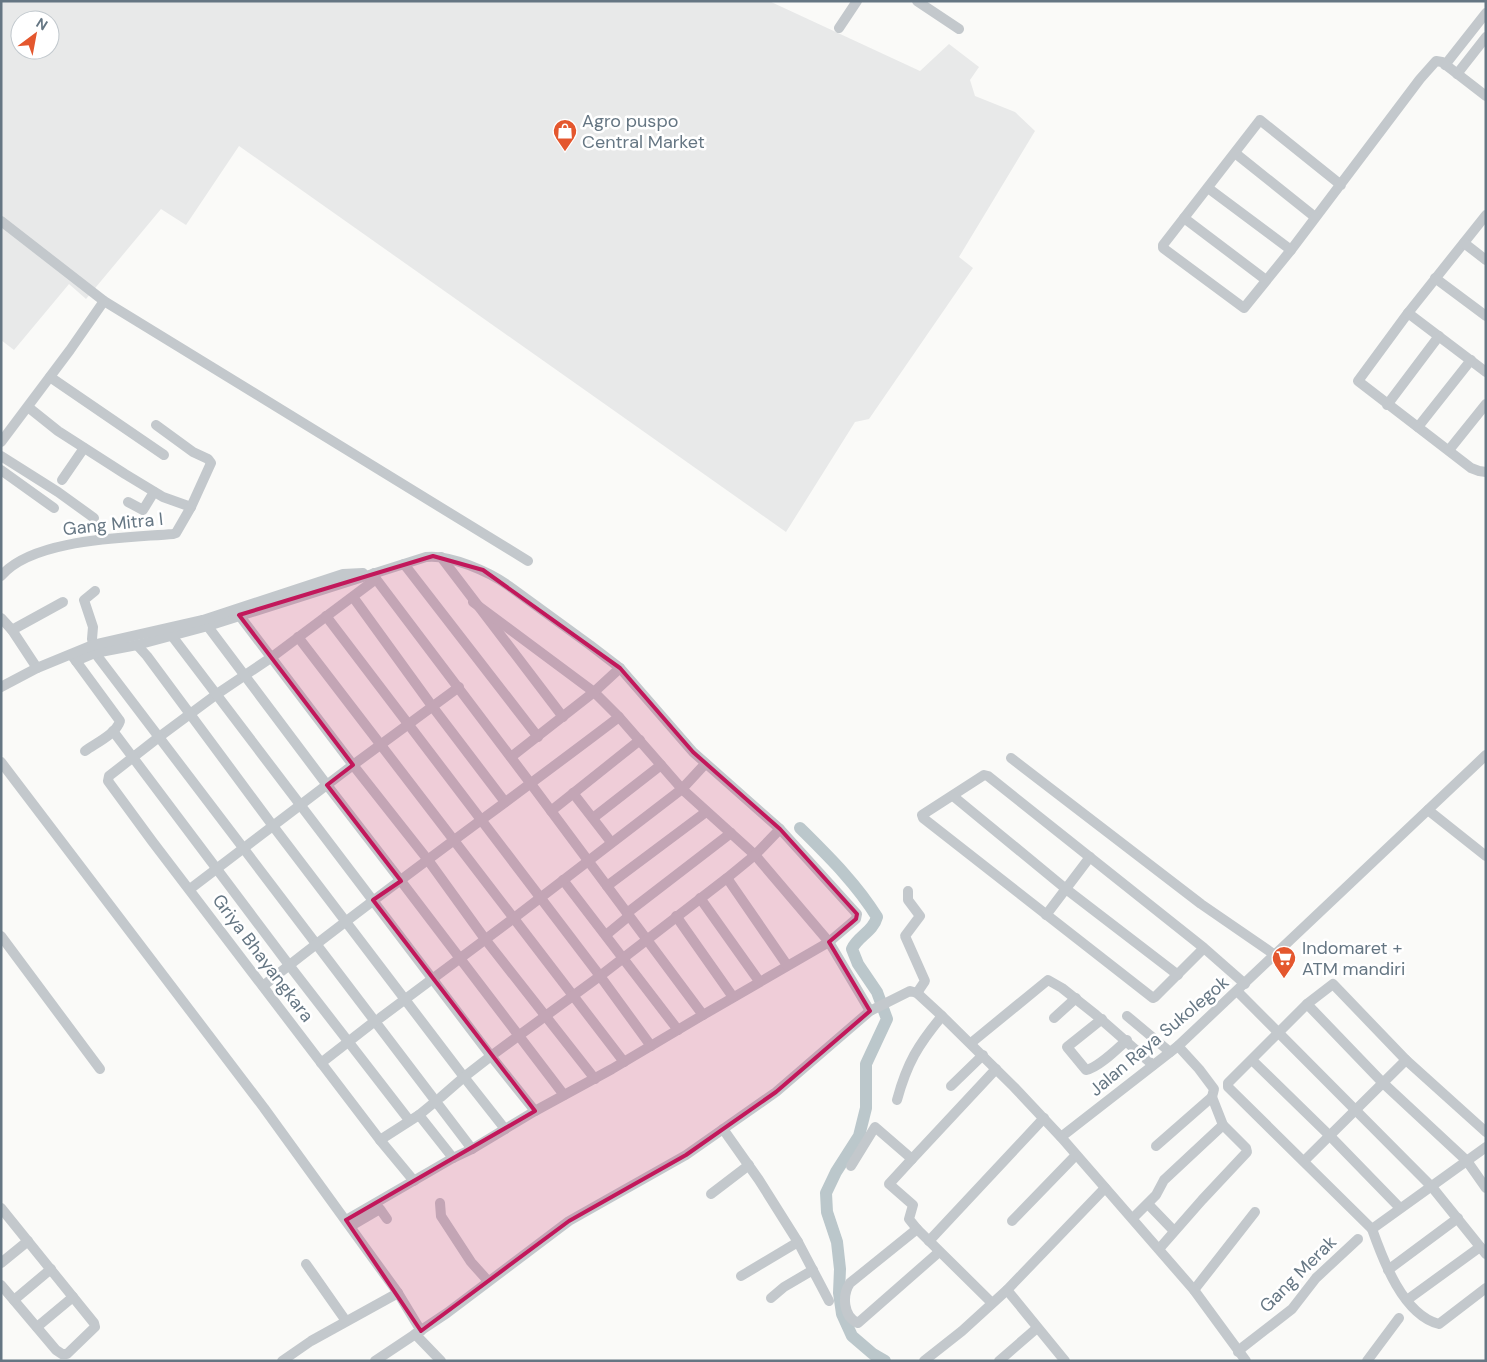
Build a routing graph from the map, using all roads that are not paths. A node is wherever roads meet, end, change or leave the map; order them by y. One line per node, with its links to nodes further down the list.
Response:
1 (857, 1): 4 (street)
2 (917, 1): 5 (street)
3 (1486, 13): 7 (street)
4 (839, 28)
5 (959, 29)
6 (1486, 38): 8 (street)
7 (1437, 65): 8 (street); 11 (street)
8 (1457, 74): 9 (street)
9 (1486, 96)
10 (1235, 153): 11 (street); 12 (street); 14 (street)
11 (1341, 185): 14 (street)
12 (1208, 188): 15 (street); 18 (street)
13 (1486, 215): 17 (street)
14 (1316, 217): 18 (street)
15 (1184, 218): 21 (street); 21 (street)
16 (1, 220): 22 (street)
17 (1464, 243): 19 (street); 20 (street)
18 (1291, 250): 21 (street)
19 (1486, 260)
20 (1436, 278): 23 (street); 24 (street)
21 (1266, 280)
22 (104, 301): 28 (street); 48 (street)
23 (1408, 313): 25 (street); 30 (street)
24 (1486, 316)
25 (1440, 336): 26 (street); 30 (street)
26 (1470, 360): 27 (street); 33 (street)
27 (1486, 372)
28 (50, 377): 31 (street); 37 (street)
29 (1486, 404): 36 (street)
30 (1388, 405): 33 (street)
31 (28, 407): 34 (street); 35 (street)
32 (156, 425): 44 (street)
33 (1418, 427): 36 (street)
34 (1, 442)
35 (84, 448): 41 (street); 42 (street)
36 (1449, 450): 40 (street)
37 (164, 455)
38 (1, 456): 46 (street)
39 (1, 470): 45 (street)
40 (1486, 472)
41 (62, 480)
42 (154, 492): 43 (street); 44 (street)
43 (128, 502)
44 (191, 507): 51 (street, Gang Mitra I)
45 (54, 508)
46 (94, 518)
47 (441, 558): 49 (street); 55 (street); 68 (street)
48 (528, 561)
49 (404, 564): 50 (street); 81 (street)
50 (375, 574): 53 (street); 56 (street); 59 (street); 71 (street)
51 (1, 576)
52 (95, 591): 64 (street)
53 (353, 597): 57 (street); 74 (street)
54 (63, 602): 60 (street)
55 (473, 602): 72 (street); 77 (street)
56 (240, 616): 59 (street); 66 (street)
57 (326, 616): 62 (street); 78 (street)
58 (1, 618): 60 (street)
59 (205, 623): 61 (street); 64 (street); 69 (street)
60 (12, 630): 67 (street)
61 (172, 636): 63 (street); 73 (street)
62 (298, 637): 66 (street); 83 (street)
63 (137, 645): 64 (street); 75 (street)
64 (97, 650): 65 (street); 80 (street)
65 (74, 657): 67 (street); 79 (street)
66 (272, 658): 69 (street); 91 (street)
67 (37, 668): 70 (street)
68 (620, 668): 72 (street); 90 (street)
69 (245, 676): 73 (street); 94 (street)
70 (1, 687)
71 (458, 688): 74 (street); 86 (street)
72 (594, 692): 76 (street); 77 (street)
73 (217, 694): 75 (street); 99 (street)
74 (432, 706): 78 (street); 98 (street)
75 (189, 715): 80 (street); 105 (street)
76 (619, 716): 82 (street); 93 (street)
77 (563, 717): 81 (street)
78 (407, 725): 83 (street); 104 (street)
79 (113, 731): 84 (street); 87 (street, Griya Bhayangkara)
80 (162, 735): 87 (street); 110 (street)
81 (538, 737): 86 (street)
82 (640, 740): 92 (street); 96 (street)
83 (380, 745): 91 (street); 108 (street)
84 (85, 751)
85 (1486, 755): 100 (street, Jalan Raya Sukolegok)
86 (511, 757): 93 (street)
87 (132, 758): 116 (street, Griya Bhayangkara); 121 (street, Griya Bhayangkara)
88 (1011, 758): 139 (street)
89 (1, 762): 225 (street)
90 (706, 764): 95 (street); 106 (street)
91 (353, 765): 94 (street); 114 (street)
92 (661, 765): 95 (street); 103 (street)
93 (532, 784): 98 (street); 101 (street)
94 (327, 785): 99 (street); 119 (street)
95 (682, 789): 102 (street); 109 (street)
96 (573, 793): 101 (street); 103 (street)
97 (953, 796): 112 (street); 122 (street); 128 (street)
98 (505, 802): 104 (street)
99 (300, 805): 105 (street); 126 (street)
100 (1428, 810): 113 (street); 139 (street, Jalan Raya Sukolegok)
101 (551, 811): 115 (street)
102 (706, 812): 107 (street); 120 (street)
103 (593, 818): 109 (street)
104 (481, 820): 108 (street); 124 (street)
105 (273, 826): 110 (street); 131 (street)
106 (780, 829): 111 (street); 137 (street)
107 (731, 833): 111 (street); 127 (street)
108 (454, 840): 114 (street); 130 (street)
109 (611, 842): 115 (street)
110 (246, 847): 116 (street); 136 (street)
111 (754, 855): 117 (street); 137 (street)
112 (1090, 856): 122 (street); 138 (street)
113 (1486, 856)
114 (428, 860): 119 (street); 134 (street)
115 (588, 861): 118 (street); 120 (street)
116 (216, 869): 121 (street); 142 (street, Griya Bhayangkara)
117 (727, 878): 125 (street); 143 (street)
118 (563, 880): 124 (street); 132 (street)
119 (401, 881): 126 (street); 140 (street)
120 (607, 886): 127 (street)
121 (190, 889): 148 (street, Griya Bhayangkara)
122 (1066, 890): 128 (street); 145 (street)
123 (908, 891): 150 (street)
124 (539, 898): 130 (street); 144 (street)
125 (700, 898): 129 (street); 147 (street)
126 (373, 900): 131 (street); 146 (street)
127 (628, 915): 132 (street); 135 (street)
128 (1046, 915): 145 (street)
129 (676, 916): 135 (street); 152 (street)
130 (514, 918): 134 (street); 151 (street)
131 (346, 921): 136 (street); 154 (street)
132 (606, 935): 141 (street)
133 (1, 936): 179 (street)
134 (485, 939): 140 (street); 158 (street)
135 (647, 940): 141 (street); 157 (street)
136 (319, 941): 142 (street); 163 (street)
137 (829, 942): 143 (street); 156 (street)
138 (1204, 948): 145 (street); 149 (street)
139 (1275, 956): 149 (street, Jalan Raya Sukolegok)
140 (459, 958): 146 (street); 166 (street)
141 (622, 959): 144 (street); 164 (street)
142 (289, 965): 148 (street); 168 (street, Griya Bhayangkara)
143 (786, 965): 147 (street)
144 (600, 976): 151 (street); 170 (street)
145 (1178, 976)
146 (432, 978): 154 (street); 173 (street)
147 (759, 981): 152 (street)
148 (263, 986): 177 (street, Griya Bhayangkara)
149 (1241, 988): 165 (street); 171 (street, Jalan Raya Sukolegok)
150 (917, 993): 156 (street); 159 (street)
151 (573, 996): 158 (street); 176 (street)
152 (733, 997): 157 (street)
153 (1076, 998): 161 (street); 162 (street); 169 (street)
154 (406, 999): 163 (street); 181 (street)
155 (1307, 1004): 165 (street); 175 (street); 183 (street)
156 (875, 1008): 196 (street)
157 (702, 1014): 164 (street)
158 (546, 1016): 166 (street); 182 (street)
159 (942, 1016): 169 (street); 188 (street)
160 (1127, 1016): 171 (street)
161 (1054, 1018)
162 (1102, 1019): 167 (street); 167 (street)
163 (378, 1020): 168 (street); 187 (street)
164 (678, 1030): 170 (street)
165 (1278, 1032): 174 (street); 189 (street)
166 (518, 1035): 173 (street); 185 (street)
167 (1127, 1040): 178 (street)
168 (348, 1042): 177 (street); 193 (street, Griya Bhayangkara)
169 (971, 1043): 172 (street)
170 (651, 1046): 176 (street)
171 (1174, 1049): 178 (street, Jalan Raya Sukolegok); 186 (street)
172 (983, 1055): 180 (street); 184 (street)
173 (491, 1056): 181 (street); 190 (street)
174 (1252, 1060): 198 (street); 207 (street)
175 (1406, 1060): 183 (street); 197 (street)
176 (624, 1062): 182 (street)
177 (321, 1063): 200 (street, Griya Bhayangkara)
178 (1154, 1065): 199 (street, Jalan Raya Sukolegok)
179 (100, 1069)
180 (996, 1070): 192 (street); 206 (street)
181 (464, 1077): 187 (street); 195 (street)
182 (595, 1079): 185 (street)
183 (1382, 1082): 189 (street); 208 (street)
184 (951, 1086)
185 (564, 1096): 190 (street)
186 (1212, 1097): 194 (street); 201 (street)
187 (439, 1099): 191 (street); 203 (street)
188 (897, 1100)
189 (1355, 1110): 198 (street); 212 (street)
190 (536, 1111): 195 (street)
191 (419, 1115): 193 (street); 205 (street)
192 (1044, 1118): 199 (street); 231 (street)
193 (409, 1120): 200 (street)
194 (1223, 1125): 217 (street); 228 (street)
195 (506, 1129): 203 (street)
196 (723, 1129): 209 (street); 242 (street)
197 (1486, 1132)
198 (1330, 1136): 207 (street); 218 (street)
199 (1061, 1137): 204 (street)
200 (380, 1140): 211 (street, Griya Bhayangkara)
201 (1156, 1146)
202 (1486, 1147): 208 (street)
203 (475, 1148): 205 (street)
204 (1076, 1155): 213 (street); 224 (street)
205 (453, 1158): 211 (street)
206 (912, 1159): 210 (street); 226 (street)
207 (1304, 1161): 227 (street)
208 (1467, 1161): 212 (street); 214 (street)
209 (749, 1165): 215 (street); 232 (street)
210 (851, 1166)
211 (414, 1181): 225 (street)
212 (1432, 1187): 218 (street); 222 (street)
213 (1105, 1188): 221 (street); 245 (street)
214 (1486, 1188)
215 (711, 1194)
216 (440, 1203): 242 (street)
217 (1148, 1204): 221 (street); 228 (street)
218 (1400, 1208): 227 (street)
219 (2, 1209): 230 (street)
220 (1255, 1212): 246 (street)
221 (1133, 1218): 233 (street)
222 (1458, 1218): 234 (street); 240 (street)
223 (387, 1219): 225 (street)
224 (1012, 1221)
225 (348, 1223): 247 (street)
226 (917, 1229): 231 (street); 235 (street)
227 (1372, 1229): 240 (street)
228 (1174, 1231): 233 (street)
229 (1358, 1239): 259 (street, Gang Merak)
230 (28, 1241): 236 (street); 238 (street)
231 (929, 1241): 235 (street)
232 (798, 1242): 239 (street); 241 (street)
233 (1159, 1249): 246 (street)
234 (1483, 1250): 251 (street)
235 (939, 1252): 253 (street)
236 (1, 1263)
237 (306, 1264): 255 (street)
238 (51, 1269): 248 (street); 250 (street)
239 (813, 1270): 249 (street); 252 (street)
240 (1388, 1270): 251 (street)
241 (741, 1276)
242 (488, 1281): 258 (street)
243 (1, 1285): 250 (street)
244 (1486, 1288): 251 (street)
245 (1007, 1290): 253 (street); 257 (street)
246 (1194, 1290): 259 (street)
247 (398, 1293): 255 (street); 258 (street)
248 (73, 1296): 256 (street); 256 (street)
249 (771, 1298)
250 (14, 1300): 256 (street)
251 (1408, 1300)
252 (829, 1301)
253 (992, 1303): 263 (street)
254 (1399, 1318): 267 (street)
255 (346, 1321): 260 (street)
256 (37, 1327)
257 (1038, 1328): 264 (street); 265 (street)
258 (418, 1332): 261 (street); 262 (street)
259 (1238, 1352): 266 (street)
260 (282, 1361)
261 (375, 1361)
262 (441, 1361)
263 (924, 1361)
264 (999, 1361)
265 (1064, 1361)
266 (1246, 1361)
267 (1366, 1361)

